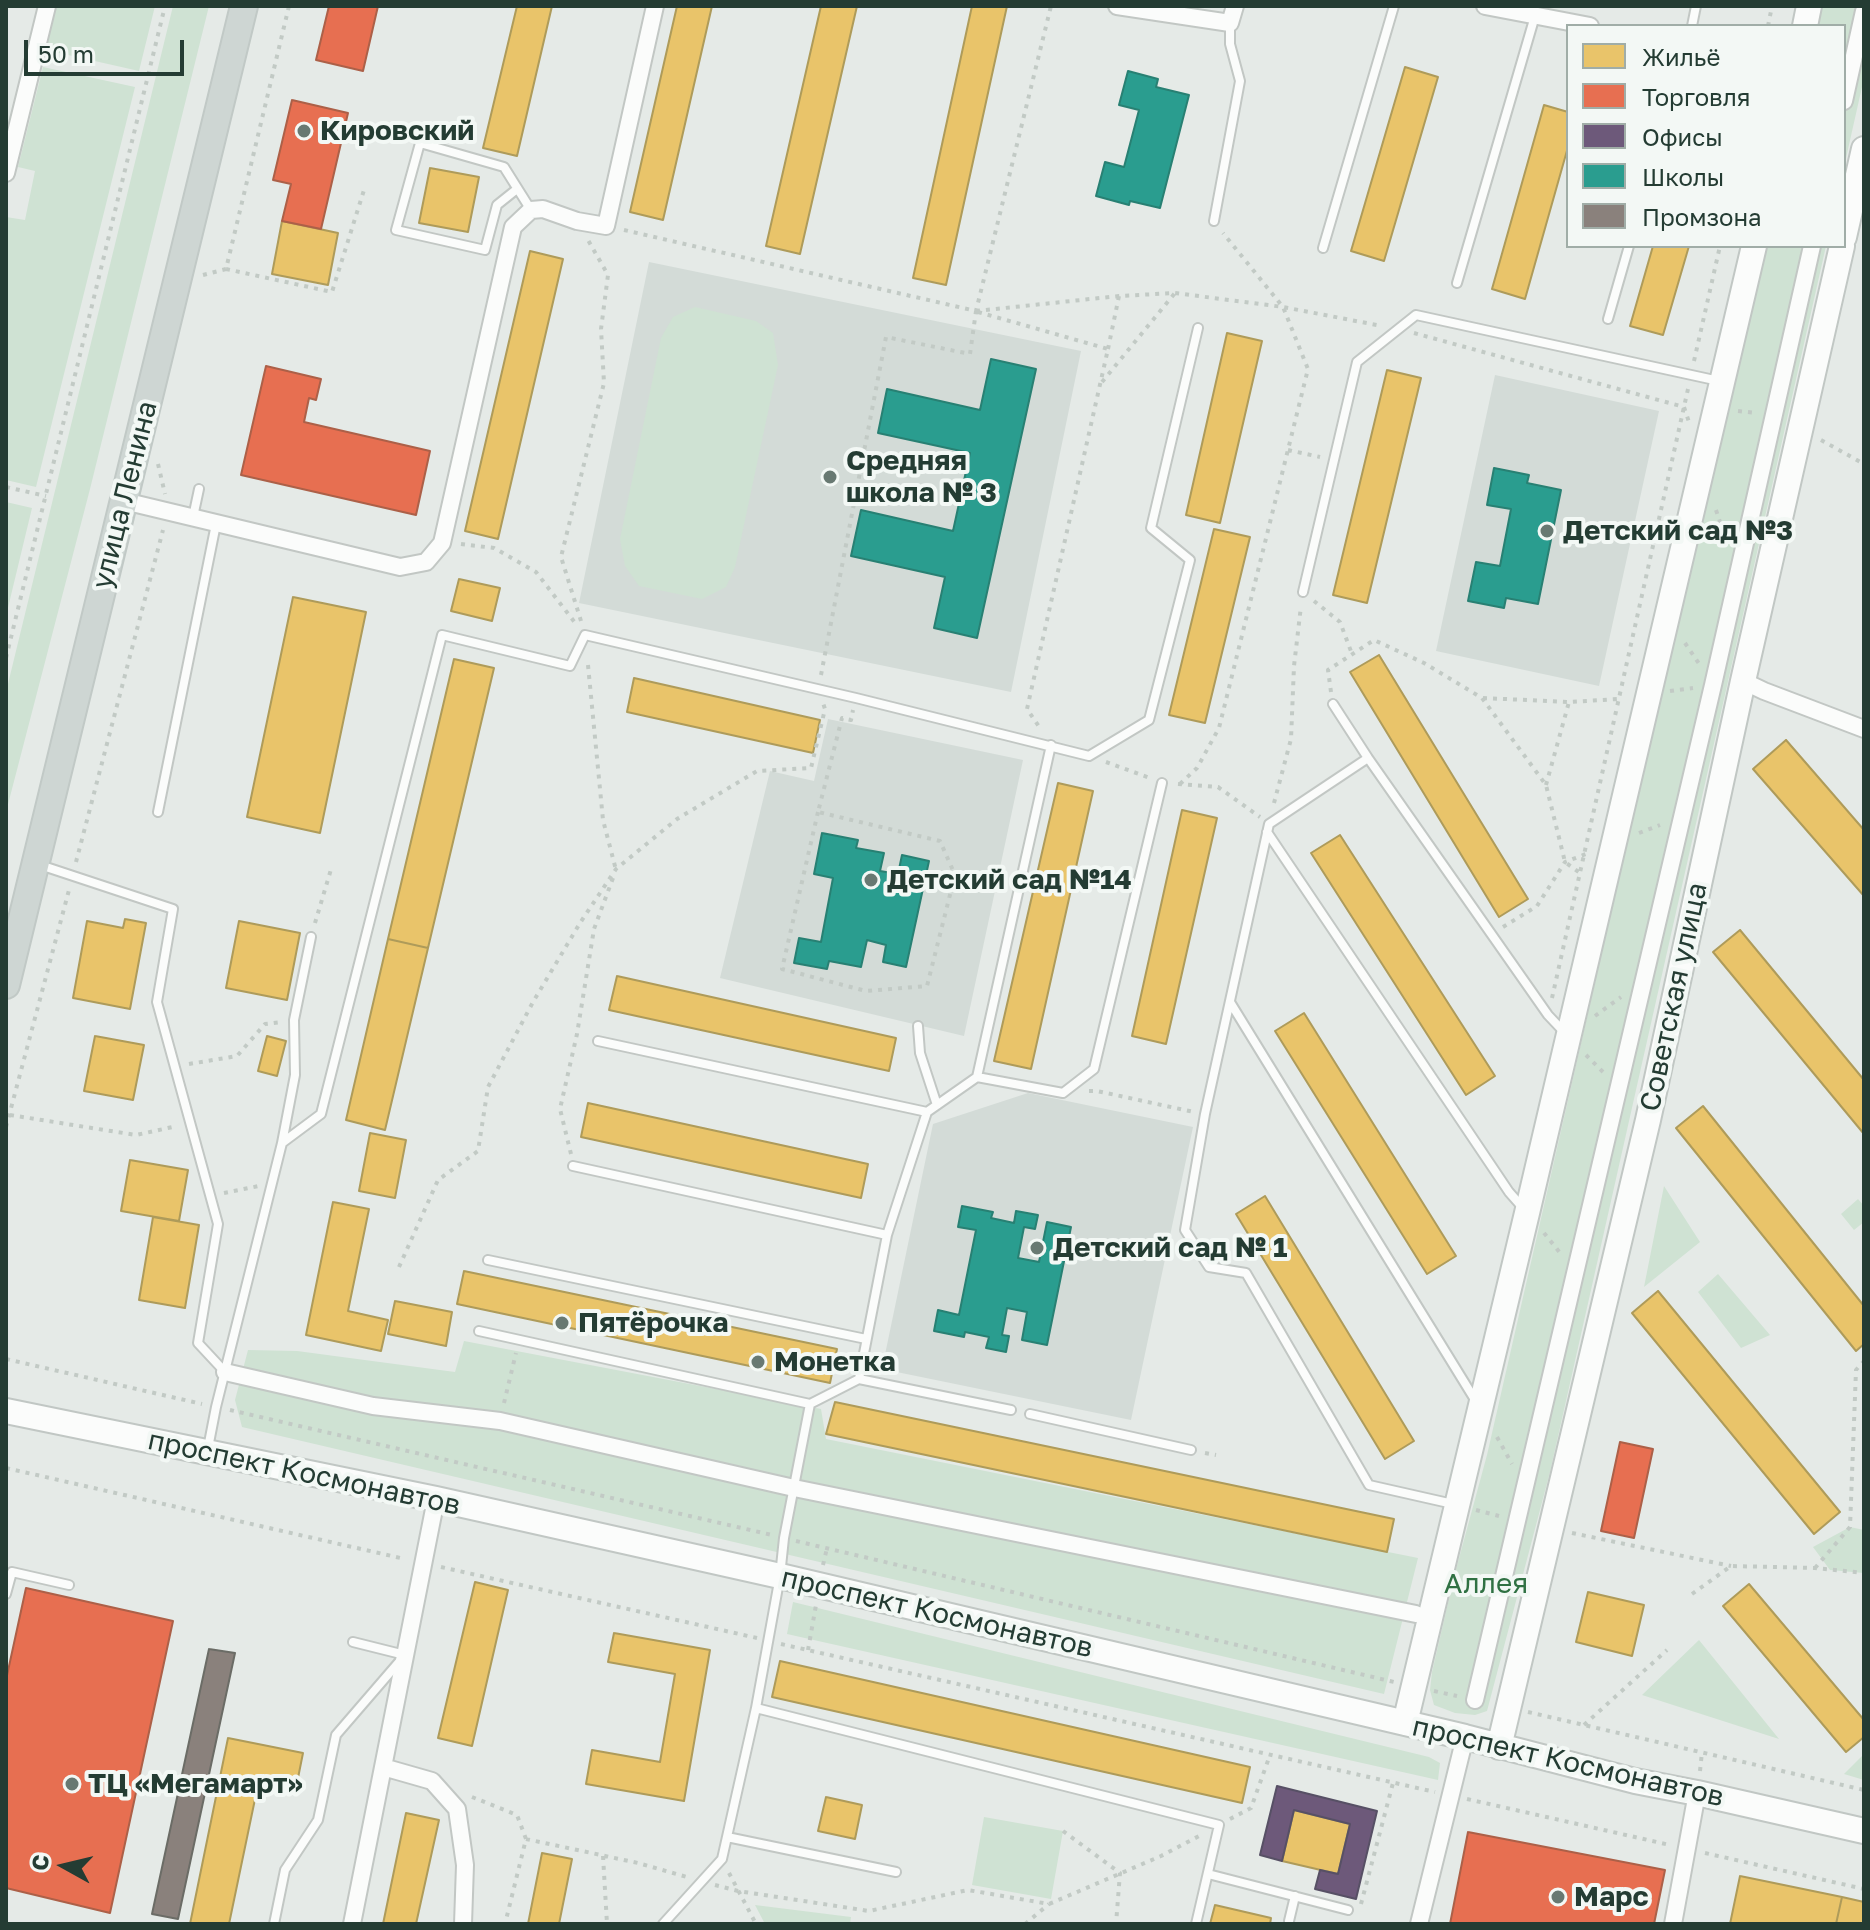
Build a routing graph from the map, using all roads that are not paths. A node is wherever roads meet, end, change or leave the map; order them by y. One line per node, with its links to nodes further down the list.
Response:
1 (47, 6): 15 (street)
2 (244, 6): 30 (main road, улица Ленина)
3 (655, 6): 17 (street)
4 (1117, 6): 8 (street)
5 (1235, 6): 11 (street)
6 (1394, 6): 20 (lane)
7 (1485, 6): 10 (street)
8 (1135, 7): 11 (street)
9 (1864, 11): 13 (street)
10 (1535, 15): 12 (street); 25 (lane)
11 (1230, 23): 18 (lane)
12 (1580, 24)
13 (1846, 92)
14 (1864, 149): 19 (street)
15 (6, 173)
16 (517, 189): 16 (lane); 17 (lane)
17 (531, 210): 32 (street)
18 (1214, 221)
19 (1846, 228)
20 (1323, 248)
21 (1628, 248): 26 (lane)
22 (1754, 248): 28 (street)
23 (1812, 248): 77 (street)
24 (1842, 248): 34 (street, Советская улица)
25 (1457, 283)
26 (1608, 319)
27 (1198, 328): 37 (lane)
28 (1722, 381): 33 (lane); 47 (street)
29 (199, 489): 31 (lane)
30 (124, 501): 31 (street); 42 (main road, улица Ленина)
31 (193, 518): 32 (street)
32 (216, 524): 40 (lane)
33 (1303, 592)
34 (1743, 681): 36 (street); 81 (street, Советская улица)
35 (1333, 704): 38 (lane)
36 (1864, 729)
37 (1051, 745): 49 (lane); 52 (lane)
38 (1368, 758): 41 (lane); 47 (lane)
39 (1162, 783): 49 (lane)
40 (158, 812)
41 (1268, 828): 45 (lane); 54 (lane)
42 (35, 864): 44 (main road, улица Ленина); 59 (lane)
43 (311, 937): 52 (lane)
44 (6, 985)
45 (1230, 1001): 62 (lane); 70 (lane)
46 (918, 1026): 50 (lane)
47 (1568, 1036): 54 (street)
48 (598, 1041): 51 (lane)
49 (977, 1077): 50 (lane)
50 (937, 1105): 51 (lane)
51 (927, 1112): 55 (lane)
52 (282, 1143): 59 (lane)
53 (573, 1166): 55 (lane)
54 (1527, 1213): 62 (street)
55 (887, 1235): 58 (lane)
56 (488, 1260): 58 (lane)
57 (479, 1331): 61 (lane)
58 (866, 1339): 60 (lane)
59 (225, 1372): 67 (lane); 68 (street)
60 (859, 1379): 61 (lane); 63 (lane)
61 (810, 1404): 68 (lane)
62 (1480, 1407): 70 (street)
63 (1011, 1410)
64 (6, 1411): 67 (street, проспект Космонавтов)
65 (1030, 1414): 66 (lane)
66 (1191, 1450)
67 (207, 1452): 69 (street, проспект Космонавтов)
68 (794, 1488): 71 (lane); 74 (street)
69 (436, 1499): 71 (street, проспект Космонавтов); 76 (street)
70 (1457, 1505): 79 (street)
71 (780, 1576): 78 (lane); 79 (street, проспект Космонавтов)
72 (69, 1585): 73 (lane)
73 (6, 1594)
74 (1416, 1614)
75 (353, 1642): 76 (lane)
76 (405, 1655): 82 (street); 91 (lane)
77 (1475, 1700)
78 (756, 1708): 85 (lane); 87 (lane)
79 (1405, 1723): 80 (street, проспект Космонавтов)
80 (1465, 1737): 81 (street, проспект Космонавтов); 96 (street)
81 (1499, 1747): 83 (street, проспект Космонавтов)
82 (383, 1767): 92 (street); 93 (street)
83 (1697, 1793): 84 (street, проспект Космонавтов); 97 (street)
84 (1864, 1831)
85 (727, 1837): 86 (lane); 94 (lane)
86 (896, 1872)
87 (1208, 1874): 88 (lane); 95 (lane)
88 (1295, 1896): 89 (lane); 90 (lane)
89 (1348, 1910)
90 (1289, 1921)
91 (274, 1924)
92 (352, 1924)
93 (463, 1924)
94 (663, 1924)
95 (1196, 1924)
96 (1419, 1924)
97 (1673, 1924)

